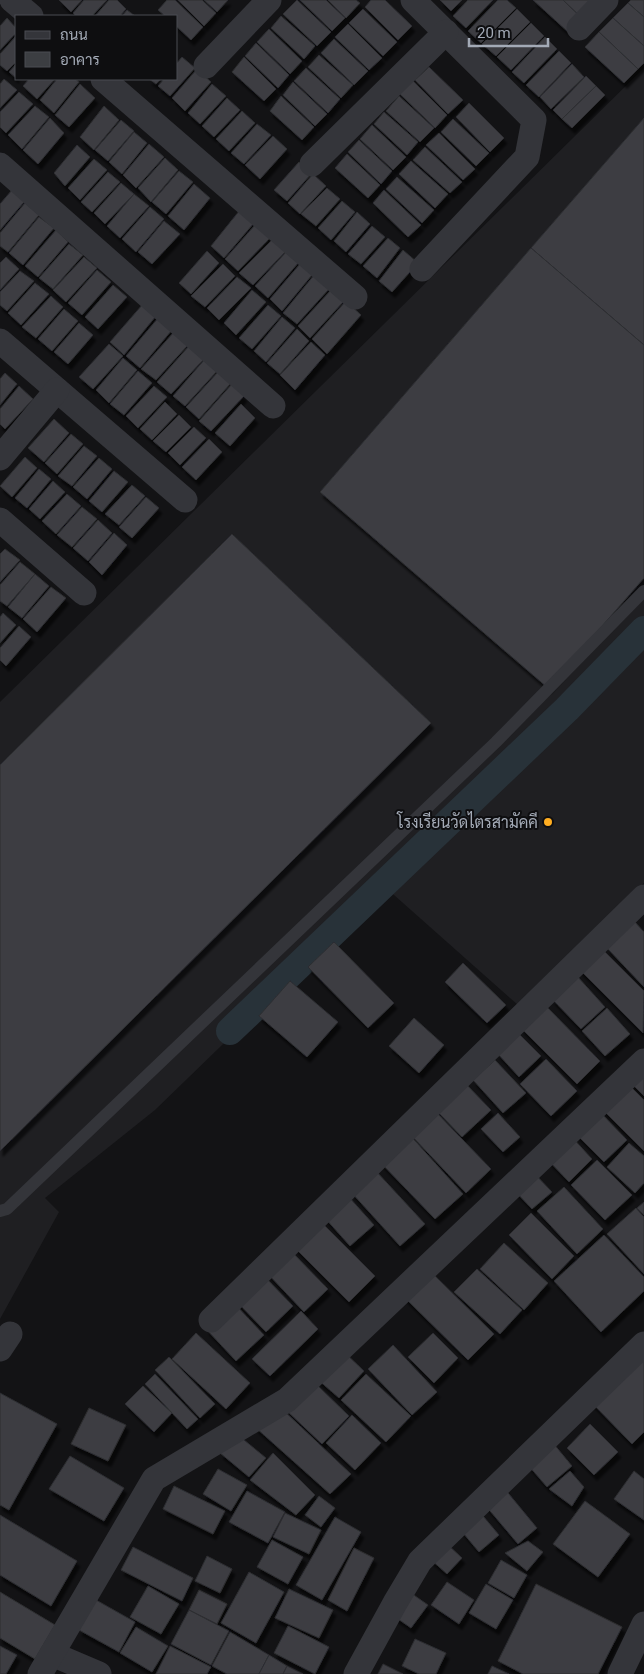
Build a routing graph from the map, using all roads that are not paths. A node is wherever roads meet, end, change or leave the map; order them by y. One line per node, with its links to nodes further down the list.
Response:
1 (12, 0): 5 (street)
2 (269, 0): 8 (street)
3 (413, 0): 7 (street)
4 (606, 0): 6 (street)
5 (30, 15)
6 (579, 28)
7 (446, 32): 10 (street); 12 (street)
8 (206, 66)
9 (104, 80): 13 (street)
10 (312, 164)
11 (0, 165): 16 (street)
12 (422, 268)
13 (355, 297)
14 (0, 341): 15 (street)
15 (57, 390): 17 (street); 18 (street)
16 (273, 406)
17 (0, 458)
18 (185, 500)
19 (0, 520): 21 (street)
20 (644, 591): 24 (lane)
21 (84, 593)
22 (644, 897): 25 (street)
23 (644, 1061): 28 (street)
24 (0, 1211)
25 (211, 1320)
26 (644, 1344): 30 (street)
27 (644, 1624): 31 (street)
28 (46, 1664): 29 (street)
29 (99, 1674)
30 (356, 1674)
31 (620, 1674)

